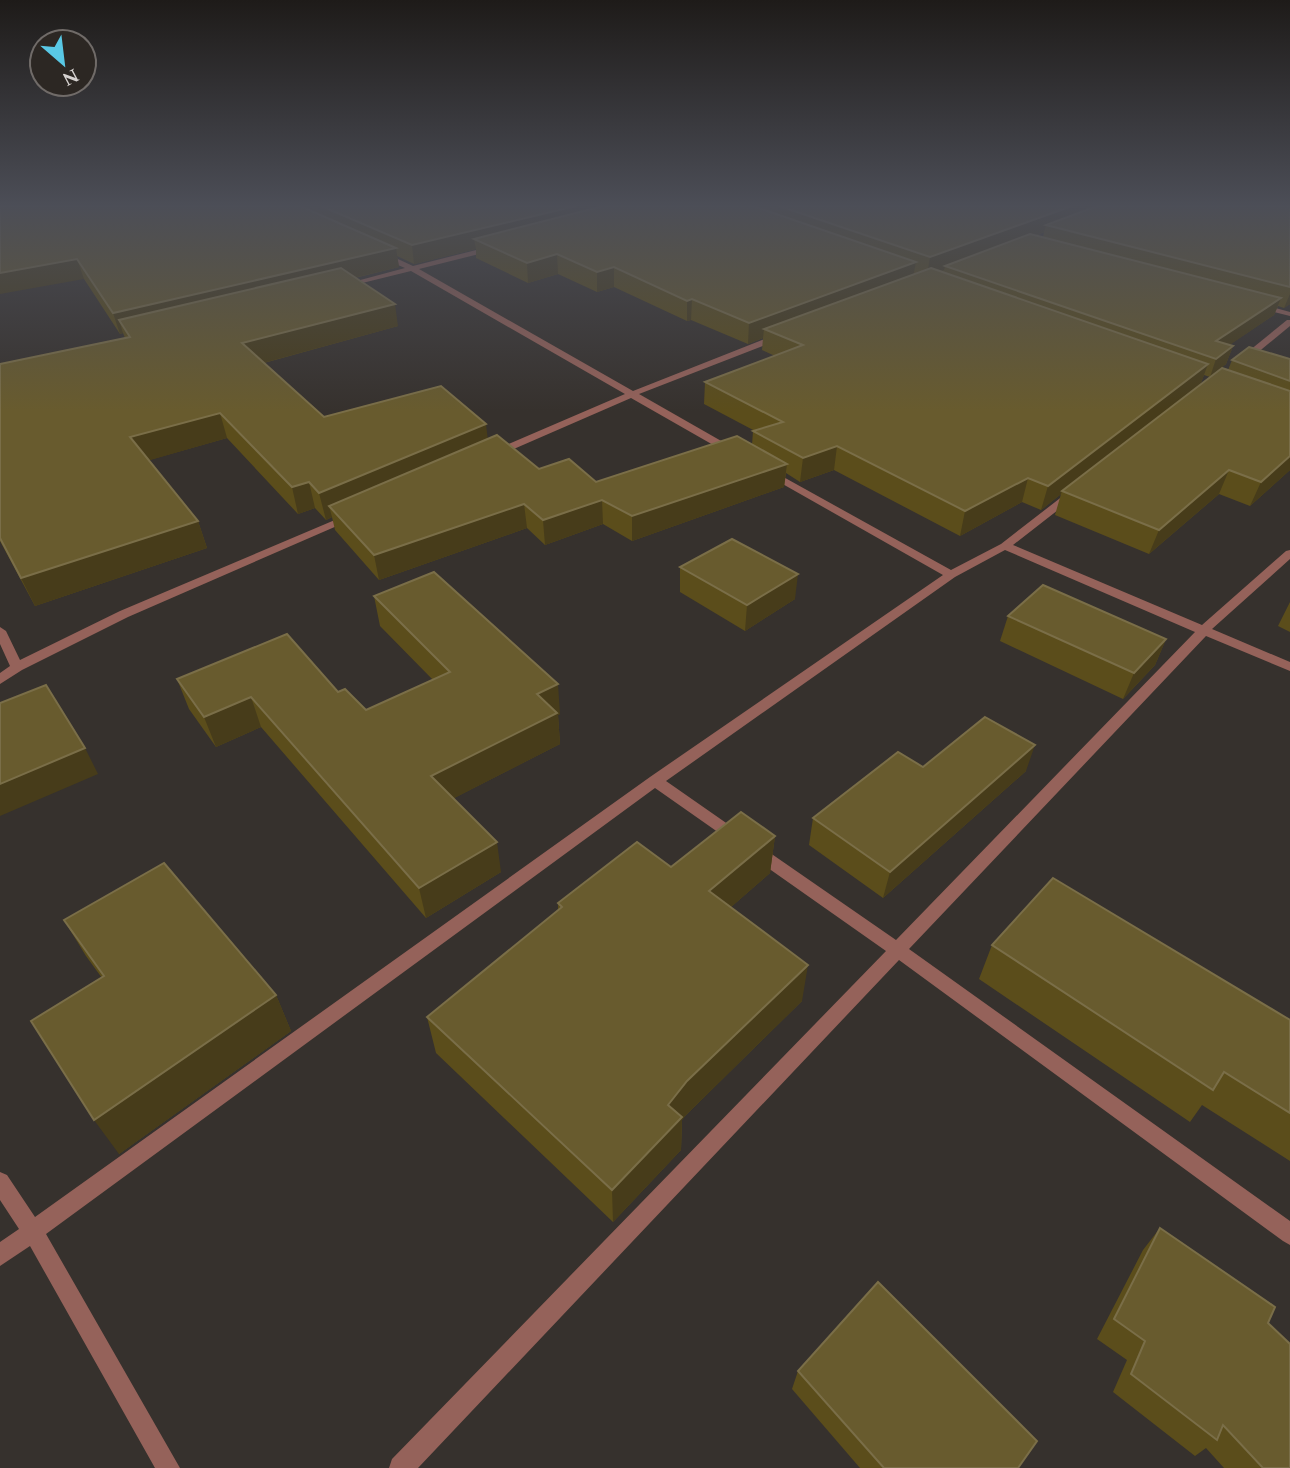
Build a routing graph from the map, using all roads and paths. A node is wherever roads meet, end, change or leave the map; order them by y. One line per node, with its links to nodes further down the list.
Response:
1 (391, 275): 3 (street)
2 (424, 275): 9 (street)
3 (334, 288)
4 (1250, 303): 5 (street)
5 (1290, 314)
6 (1290, 321): 8 (street)
7 (784, 335): 9 (street)
8 (1232, 369)
9 (632, 394): 10 (street); 11 (street)
10 (738, 455)
11 (479, 460)
12 (762, 468): 17 (street)
13 (1081, 486): 15 (street)
14 (365, 510): 20 (street)
15 (1004, 545): 17 (street); 18 (street)
16 (1290, 553): 18 (street)
17 (951, 575): 23 (street)
18 (1204, 630): 21 (street); 24 (street)
19 (0, 631): 20 (street)
20 (17, 667): 22 (street)
21 (1290, 667)
22 (0, 680)
23 (655, 781): 24 (street); 26 (street)
24 (900, 951): 27 (street); 30 (street)
25 (0, 1182): 26 (street)
26 (33, 1232): 28 (street); 29 (street)
27 (1290, 1234)
28 (0, 1255)
29 (168, 1468)
30 (401, 1468)

